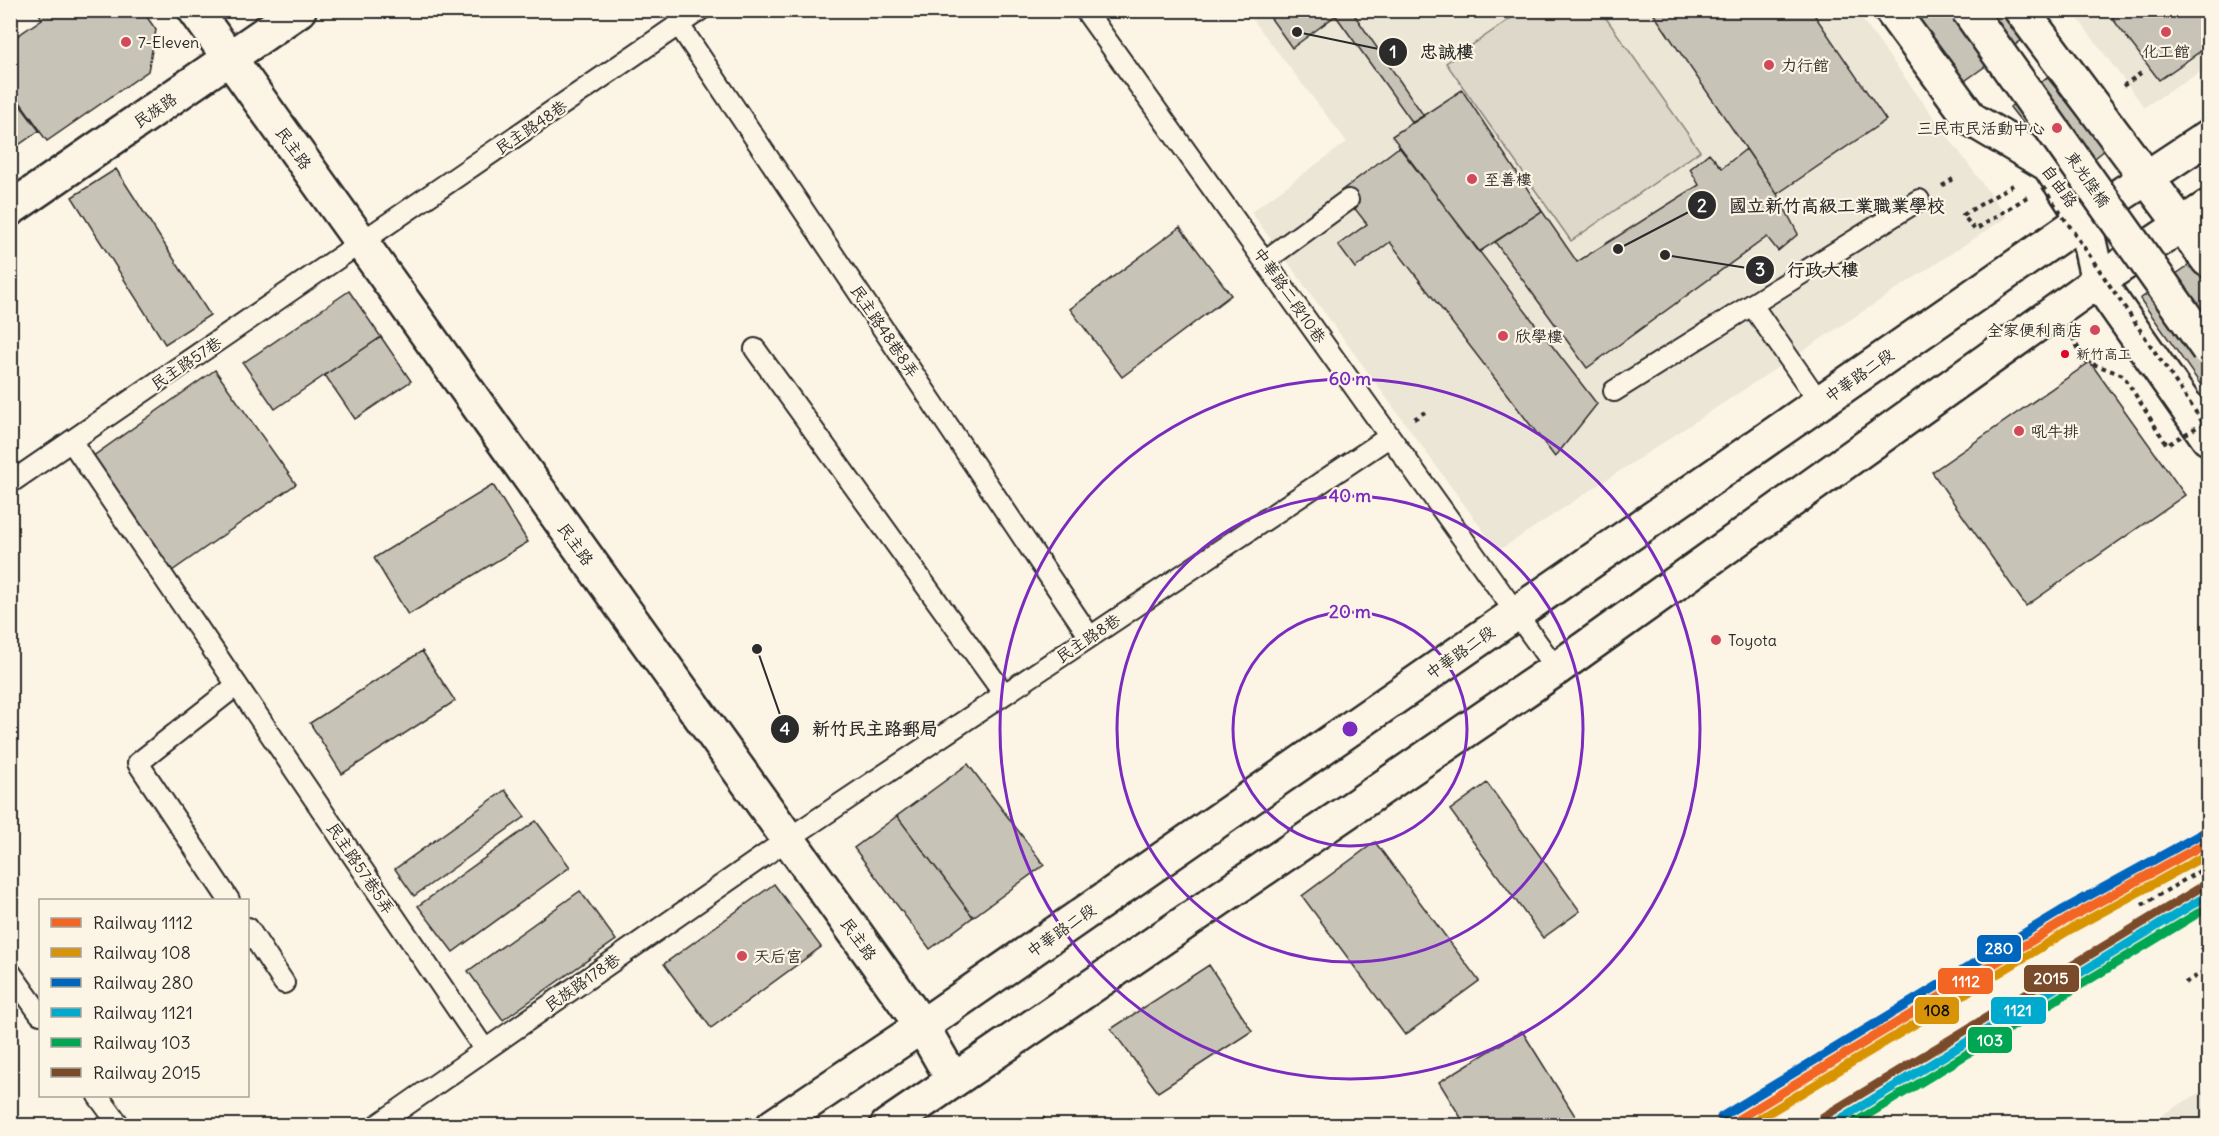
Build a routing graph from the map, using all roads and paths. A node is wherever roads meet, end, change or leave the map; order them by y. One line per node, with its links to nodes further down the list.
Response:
1 (195, 10): 9 (street, 民主路)
2 (299, 10): 9 (street, 民族路)
3 (700, 10): 8 (lane, 民主路48巷)
4 (1086, 10): 20 (lane, 中華路二段10巷)
5 (1891, 10): 11 (street, 自由路)
6 (1968, 10): 26 (street, 東光陸橋, bridge)
7 (2021, 10): 12 (street)
8 (679, 25): 19 (lane, 民主路48巷); 35 (lane, 民主路48巷8弄)
9 (230, 59): 16 (street, 民族路); 19 (street, 民主路)
10 (2208, 137): 12 (street, 中華路二段)
11 (2049, 165): 17 (street, 自由路); 29 (path, bridge)
12 (2146, 178): 17 (street, 中華路二段); 18 (street)
13 (1348, 200): 20 (lane)
14 (1919, 200): 23 (lane)
15 (2208, 207): 18 (street)
16 (10, 209)
17 (2084, 219): 22 (street, 自由路); 28 (street, 中華路二段)
18 (2181, 225): 21 (street); 22 (street)
19 (362, 243): 32 (lane, 民主路57巷); 39 (street, 民主路)
20 (1266, 260): 31 (lane, 中華路二段10巷)
21 (2208, 260)
22 (2098, 281): 29 (street); 36 (street)
23 (1752, 305): 27 (lane); 28 (lane)
24 (2068, 330): 29 (path, bridge)
25 (755, 349): 38 (lane)
26 (2208, 349)
27 (1614, 391)
28 (1820, 403): 34 (street, 中華路二段)
29 (2206, 430): 30 (path, bridge)
30 (2208, 430)
31 (1389, 437): 34 (lane, 中華路二段10巷); 35 (lane, 民主路8巷)
32 (71, 441): 33 (lane, 民主路57巷); 37 (lane, 民主路57巷5弄)
33 (10, 483)
34 (1516, 614): 36 (lane, 中華路二段10巷); 49 (street, 中華路二段)
35 (1090, 636): 38 (lane, 民主路8巷)
36 (1556, 669): 51 (street)
37 (237, 685): 41 (lane); 50 (lane, 民主路57巷5弄)
38 (1004, 694): 39 (lane, 民主路8巷)
39 (788, 839): 49 (street, 民主路); 50 (lane, 民族路178巷)
40 (2208, 866): 42 (path)
41 (228, 899)
42 (2142, 905)
43 (249, 930): 46 (lane)
44 (2208, 969): 47 (path)
45 (10, 972): 48 (lane)
46 (284, 983)
47 (2185, 983)
48 (39, 1013)
49 (922, 1026): 51 (street, 民主路); 55 (street, 中華路二段)
50 (484, 1050): 54 (lane, 民族路178巷)
51 (953, 1080): 56 (street)
52 (99, 1097): 53 (lane)
53 (120, 1125)
54 (376, 1125)
55 (773, 1125)
56 (886, 1125)

